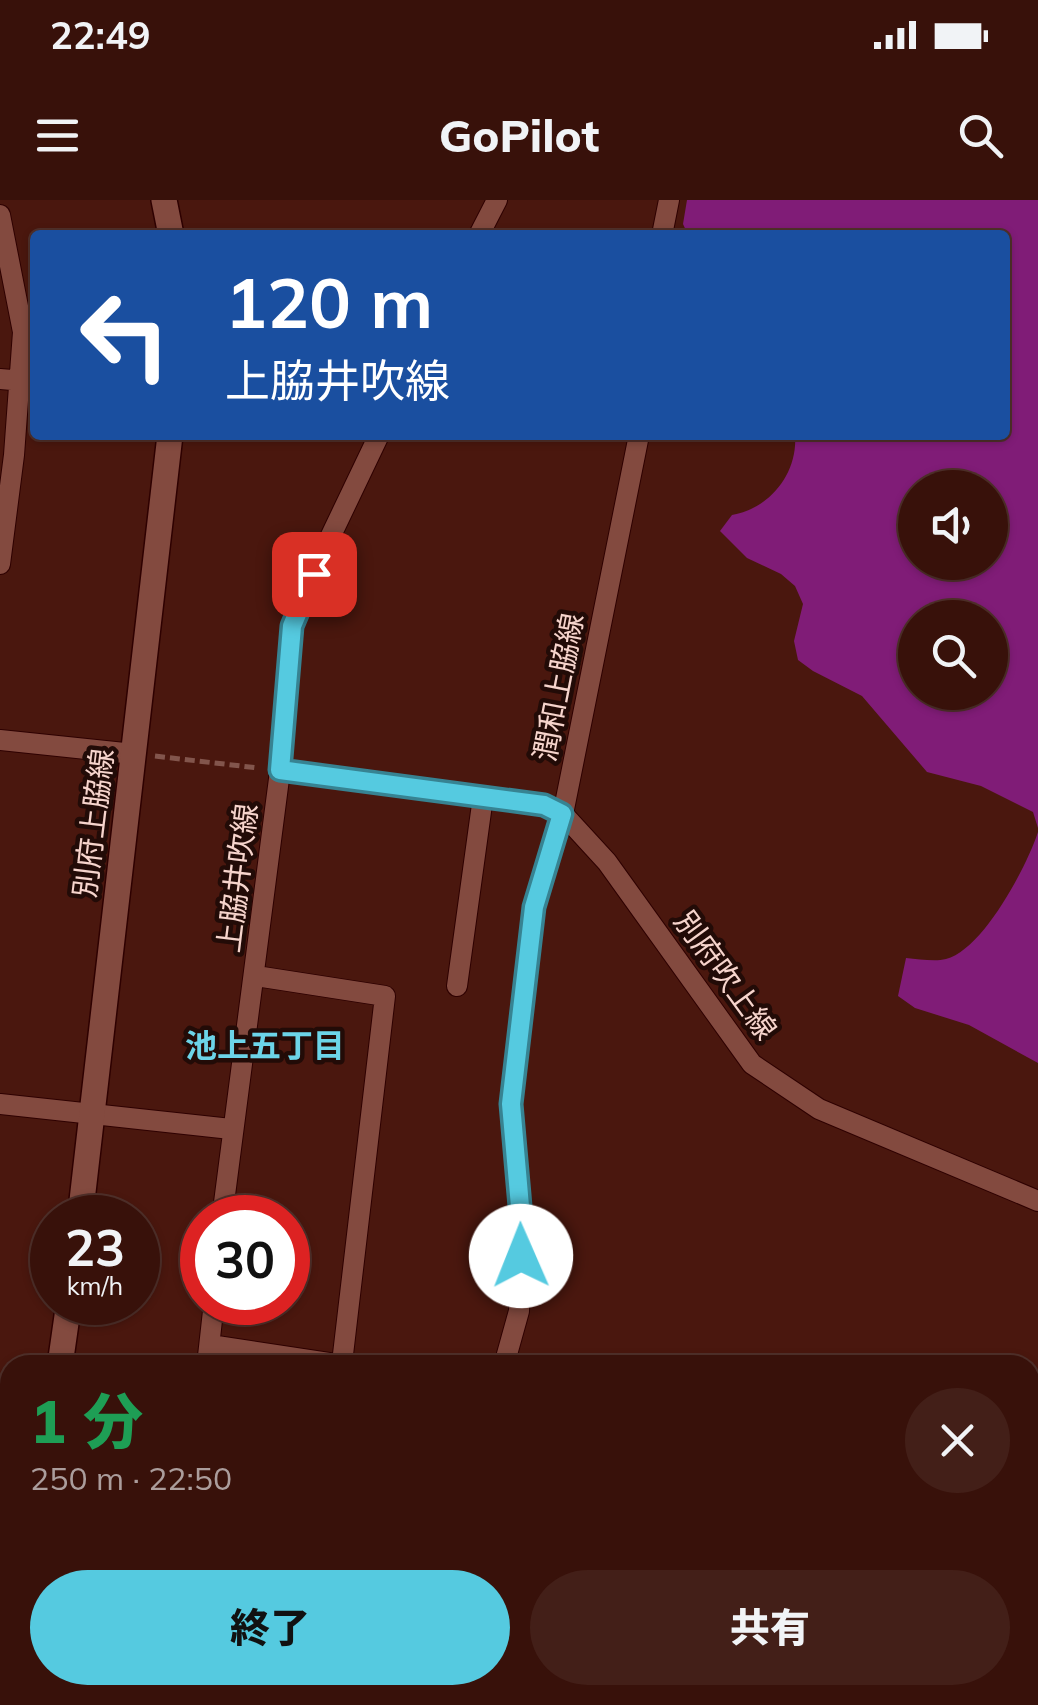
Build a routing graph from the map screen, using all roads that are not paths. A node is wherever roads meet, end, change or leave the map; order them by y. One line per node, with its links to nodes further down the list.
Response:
1 (164, 200): 5 (street)
2 (497, 200): 6 (street)
3 (670, 200): 7 (street)
4 (0, 215): 8 (street)
5 (170, 230)
6 (482, 230)
7 (663, 230)
8 (18, 381): 12 (street)
9 (170, 440): 14 (street, 別府上脇線)
10 (377, 440): 15 (street)
11 (638, 440): 17 (street, 潤和上脇線)
12 (0, 564)
13 (0, 740): 14 (street)
14 (143, 755): 21 (street, 別府上脇線)
15 (280, 770): 16 (street, 上脇井吹線); 18 (street, 上脇井吹線)
16 (482, 797): 17 (street, 上脇井吹線); 19 (street)
17 (562, 814): 25 (street, 別府吹上線); 31 (street, 潤和上脇線)
18 (256, 976): 22 (street, 上脇井吹線); 30 (street)
19 (457, 986)
20 (0, 1104): 21 (street)
21 (92, 1112): 22 (street); 23 (street, 別府上脇線)
22 (231, 1129): 24 (street, 上脇井吹線)
23 (83, 1195)
24 (224, 1195)
25 (1038, 1201)
26 (66, 1325): 28 (street)
27 (211, 1325): 29 (street)
28 (61, 1355)
29 (208, 1355)
30 (349, 1355)
31 (507, 1355)

